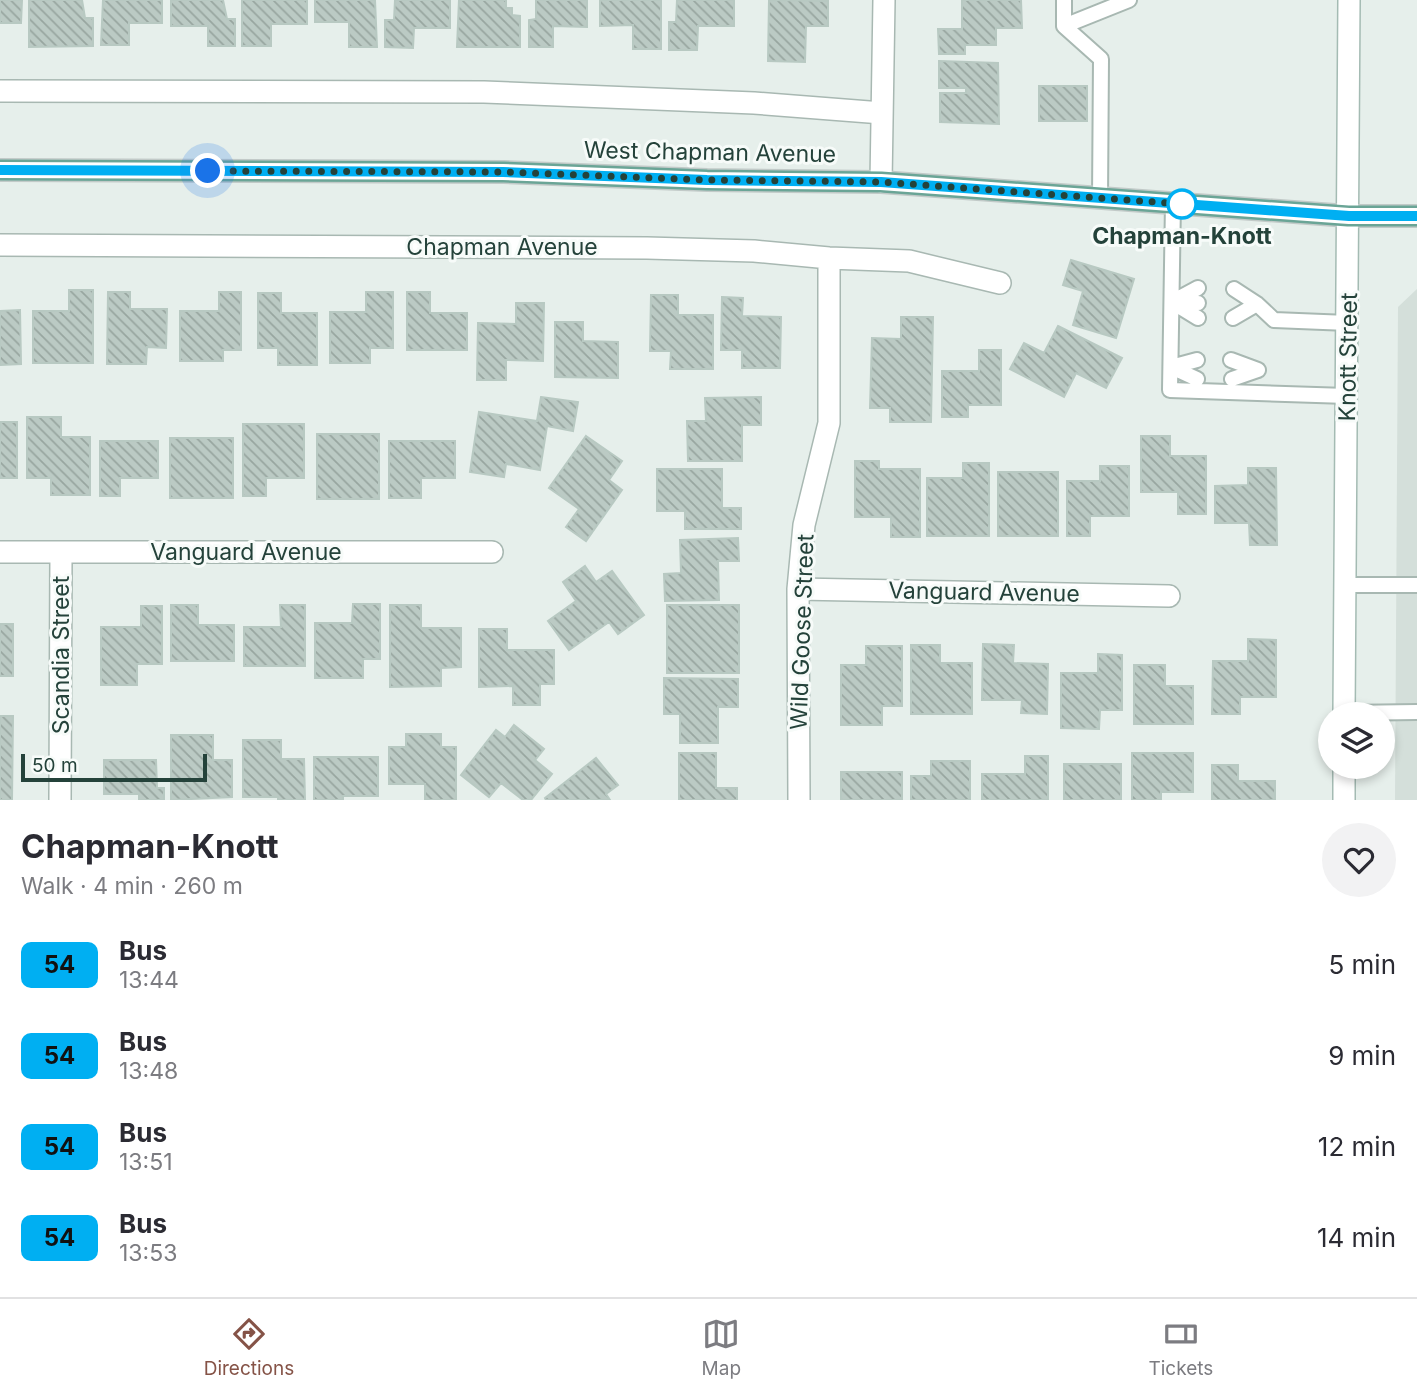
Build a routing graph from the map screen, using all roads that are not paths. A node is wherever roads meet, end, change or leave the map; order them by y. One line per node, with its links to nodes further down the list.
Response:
1 (884, 0): 7 (street)
2 (1064, 0): 5 (lane)
3 (1129, 0): 5 (lane)
4 (1349, 0): 12 (street, Knott Street)
5 (1064, 26): 10 (lane)
6 (0, 91): 7 (street)
7 (882, 113): 9 (street)
8 (0, 170): 9 (main road, West Chapman Avenue)
9 (881, 182): 10 (main road, West Chapman Avenue)
10 (1100, 198): 11 (main road, West Chapman Avenue)
11 (1173, 203): 12 (main road, West Chapman Avenue); 19 (lane)
12 (1349, 216): 13 (main road, West Chapman Avenue); 23 (street, Knott Street)
13 (1417, 216)
14 (0, 245): 15 (street, Chapman Avenue)
15 (829, 258): 16 (street, Chapman Avenue); 37 (street, Wild Goose Street)
16 (1000, 284)
17 (1198, 296): 19 (lane)
18 (1233, 296): 20 (lane)
19 (1172, 302): 21 (lane); 26 (lane)
20 (1257, 304): 22 (lane); 23 (lane)
21 (1198, 318)
22 (1233, 318)
23 (1348, 323): 31 (street, Knott Street)
24 (1197, 359): 26 (lane)
25 (1231, 360): 27 (lane)
26 (1171, 366): 28 (lane); 30 (lane)
27 (1258, 370): 29 (lane); 30 (lane)
28 (1197, 379)
29 (1232, 379)
30 (1258, 394): 31 (lane)
31 (1347, 396): 35 (street, Knott Street)
32 (0, 552): 33 (street, Vanguard Avenue)
33 (61, 552): 34 (street, Vanguard Avenue); 43 (street, Scandia Street)
34 (492, 552)
35 (1345, 585): 36 (lane); 39 (street, Knott Street)
36 (1417, 585)
37 (799, 589): 38 (street, Vanguard Avenue); 44 (street, Wild Goose Street)
38 (1169, 596)
39 (1344, 702)
40 (1395, 712): 41 (lane)
41 (1417, 712)
42 (1344, 779): 45 (street)
43 (60, 800)
44 (799, 800)
45 (1344, 800)

